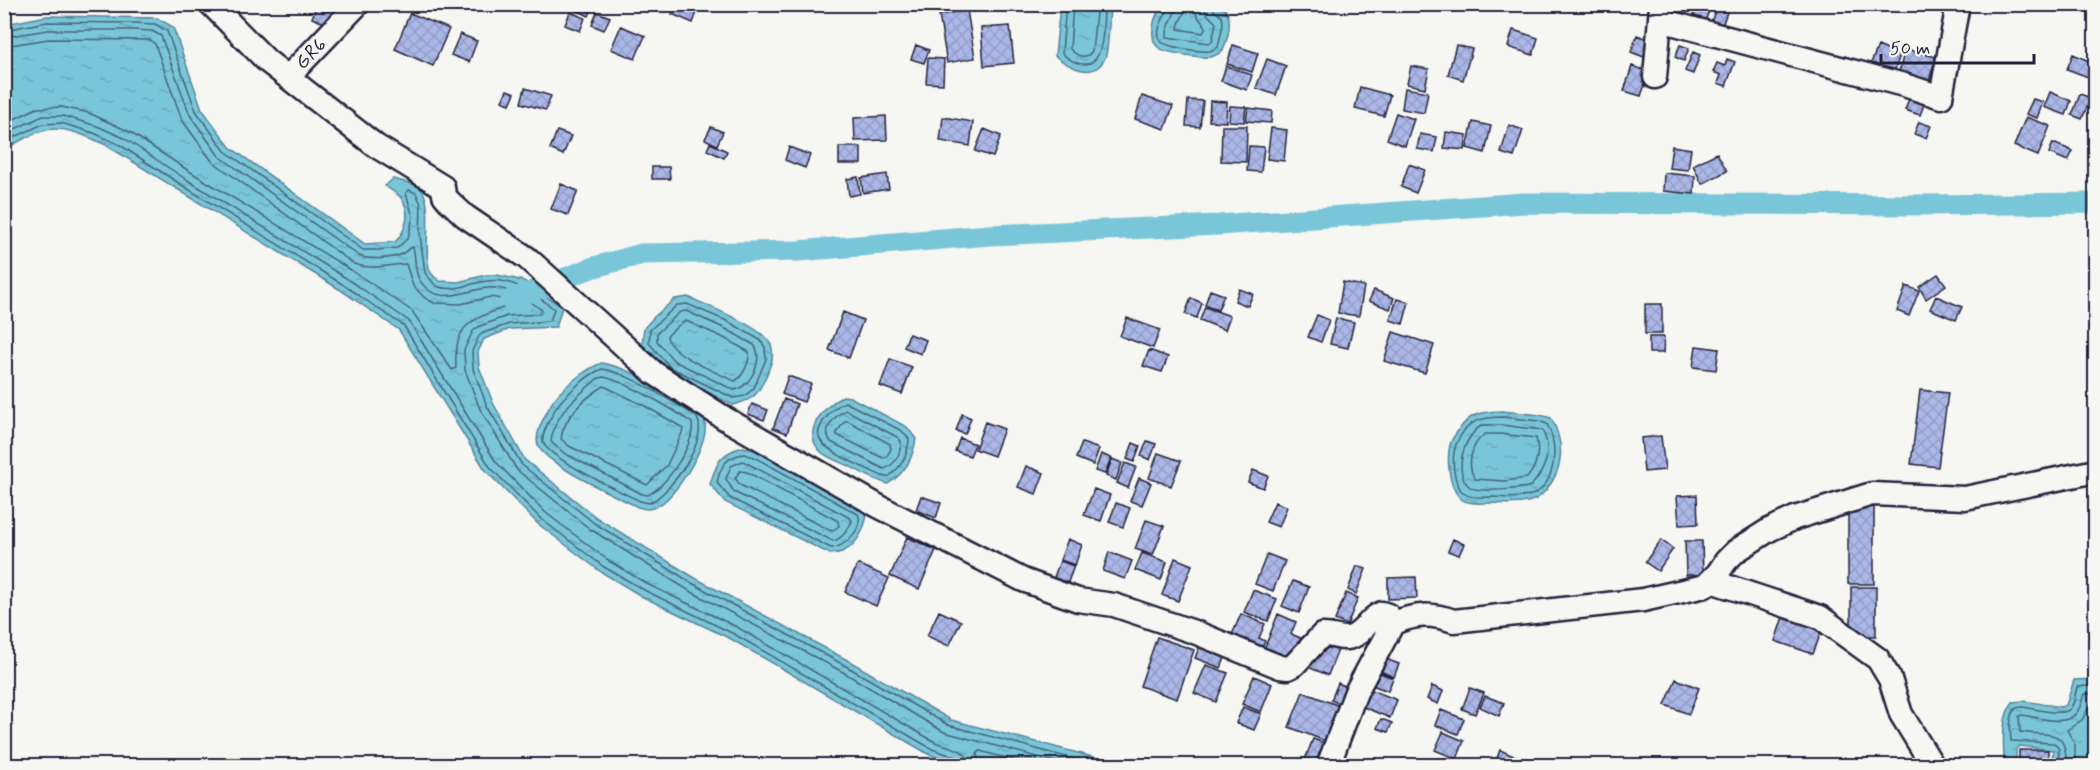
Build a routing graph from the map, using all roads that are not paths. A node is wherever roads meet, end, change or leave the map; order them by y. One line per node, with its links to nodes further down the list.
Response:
1 (211, 4): 5 (street)
2 (358, 4): 5 (street, GR6)
3 (1958, 4): 4 (street)
4 (1661, 12): 6 (street)
5 (288, 77): 9 (street)
6 (1655, 77)
7 (2096, 471): 8 (street)
8 (1711, 581): 9 (street); 11 (street)
9 (1393, 623): 10 (street)
10 (1328, 765)
11 (1933, 765)

